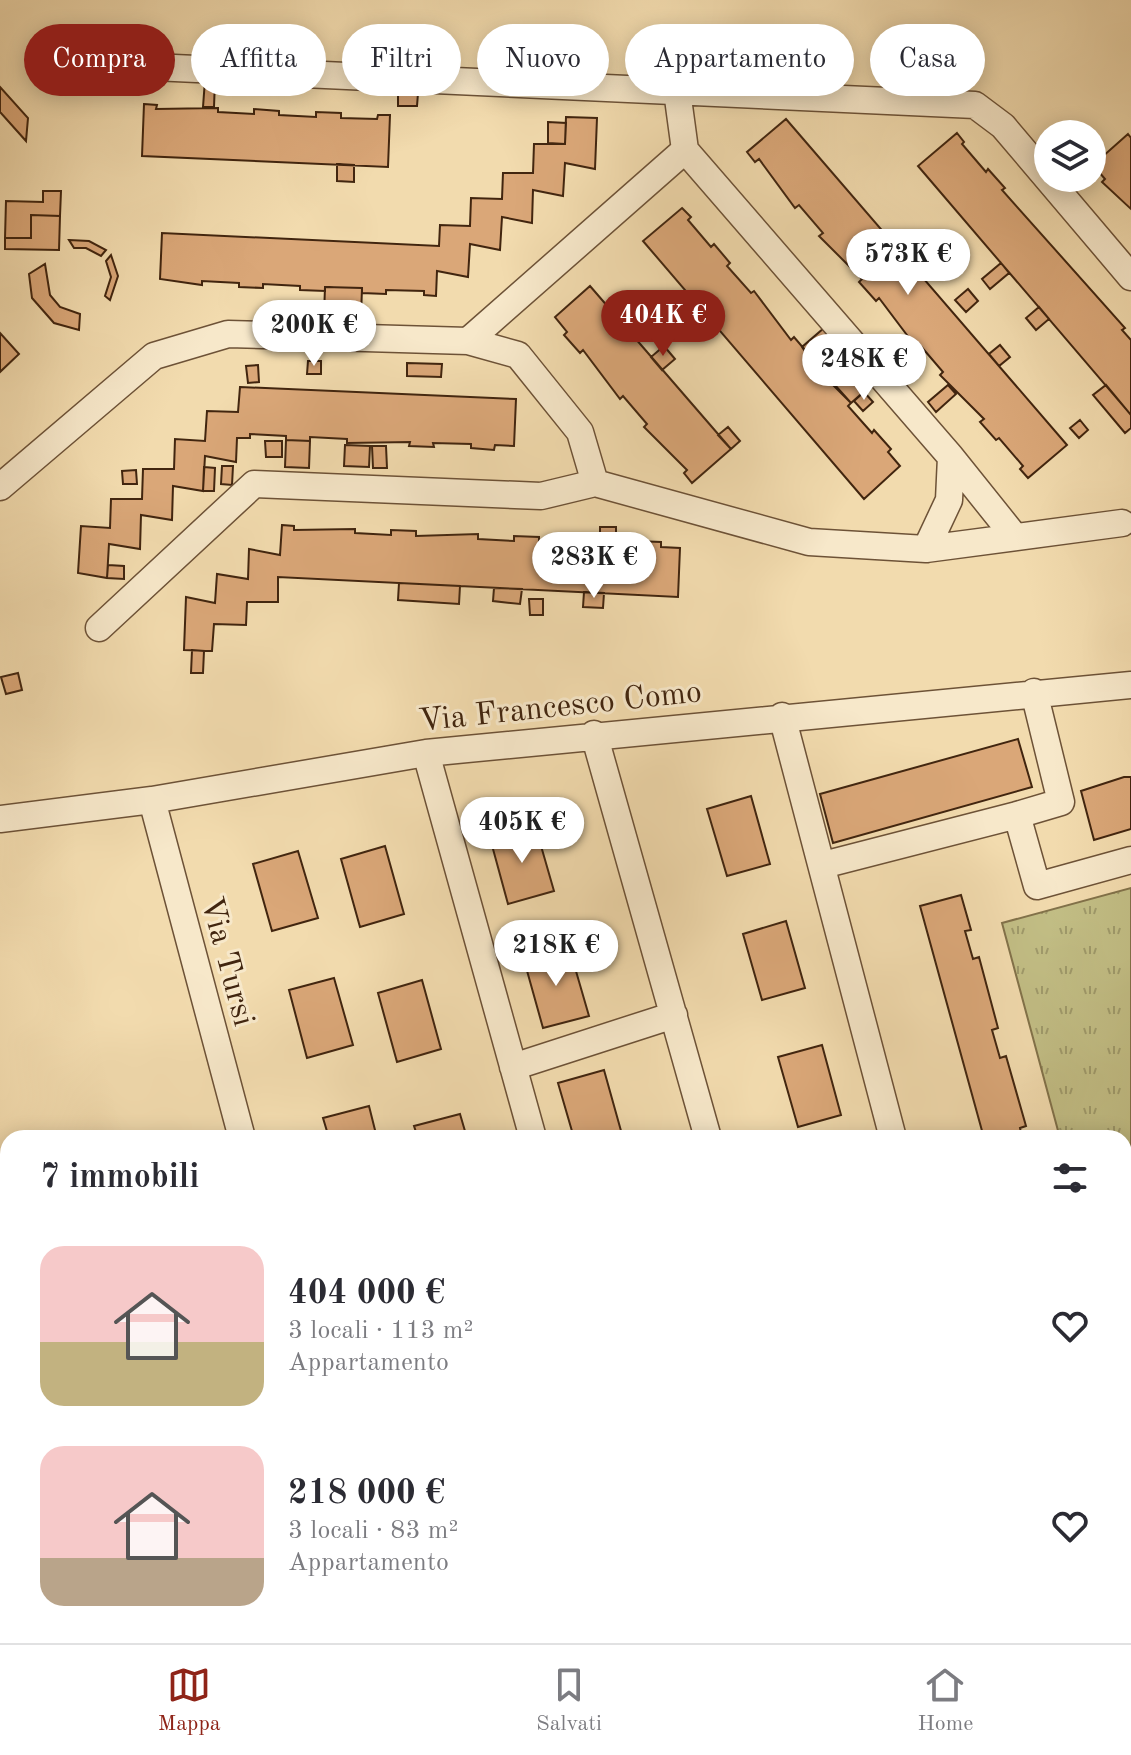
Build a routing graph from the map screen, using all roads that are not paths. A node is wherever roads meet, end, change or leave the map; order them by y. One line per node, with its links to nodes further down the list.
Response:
1 (175, 68): 2 (street)
2 (625, 89)
3 (678, 96): 5 (street)
4 (783, 96): 6 (street)
5 (685, 150): 7 (street); 8 (street)
6 (1131, 277)
7 (468, 341): 9 (street); 10 (street)
8 (951, 457): 12 (street); 13 (street)
9 (595, 483): 13 (street); 14 (street)
10 (0, 487)
11 (1122, 523): 12 (street)
12 (1015, 537): 13 (street)
13 (926, 549)
14 (99, 628)
15 (1131, 685): 16 (street, Via Francesco Como)
16 (1034, 692): 17 (street, Via Francesco Como); 21 (street)
17 (782, 716): 18 (street, Via Francesco Como); 24 (street)
18 (594, 734): 19 (street, Via Francesco Como); 25 (street)
19 (426, 753): 20 (street, Via Francesco Como); 26 (street)
20 (152, 800): 22 (street, Via Francesco Como); 27 (street, Via Tursi)
21 (1017, 815): 23 (street); 24 (street)
22 (0, 819)
23 (1131, 860)
24 (823, 865): 30 (street)
25 (674, 1015): 26 (street); 29 (street)
26 (513, 1067): 28 (street)
27 (240, 1130)
28 (531, 1130)
29 (706, 1130)
30 (891, 1130)

